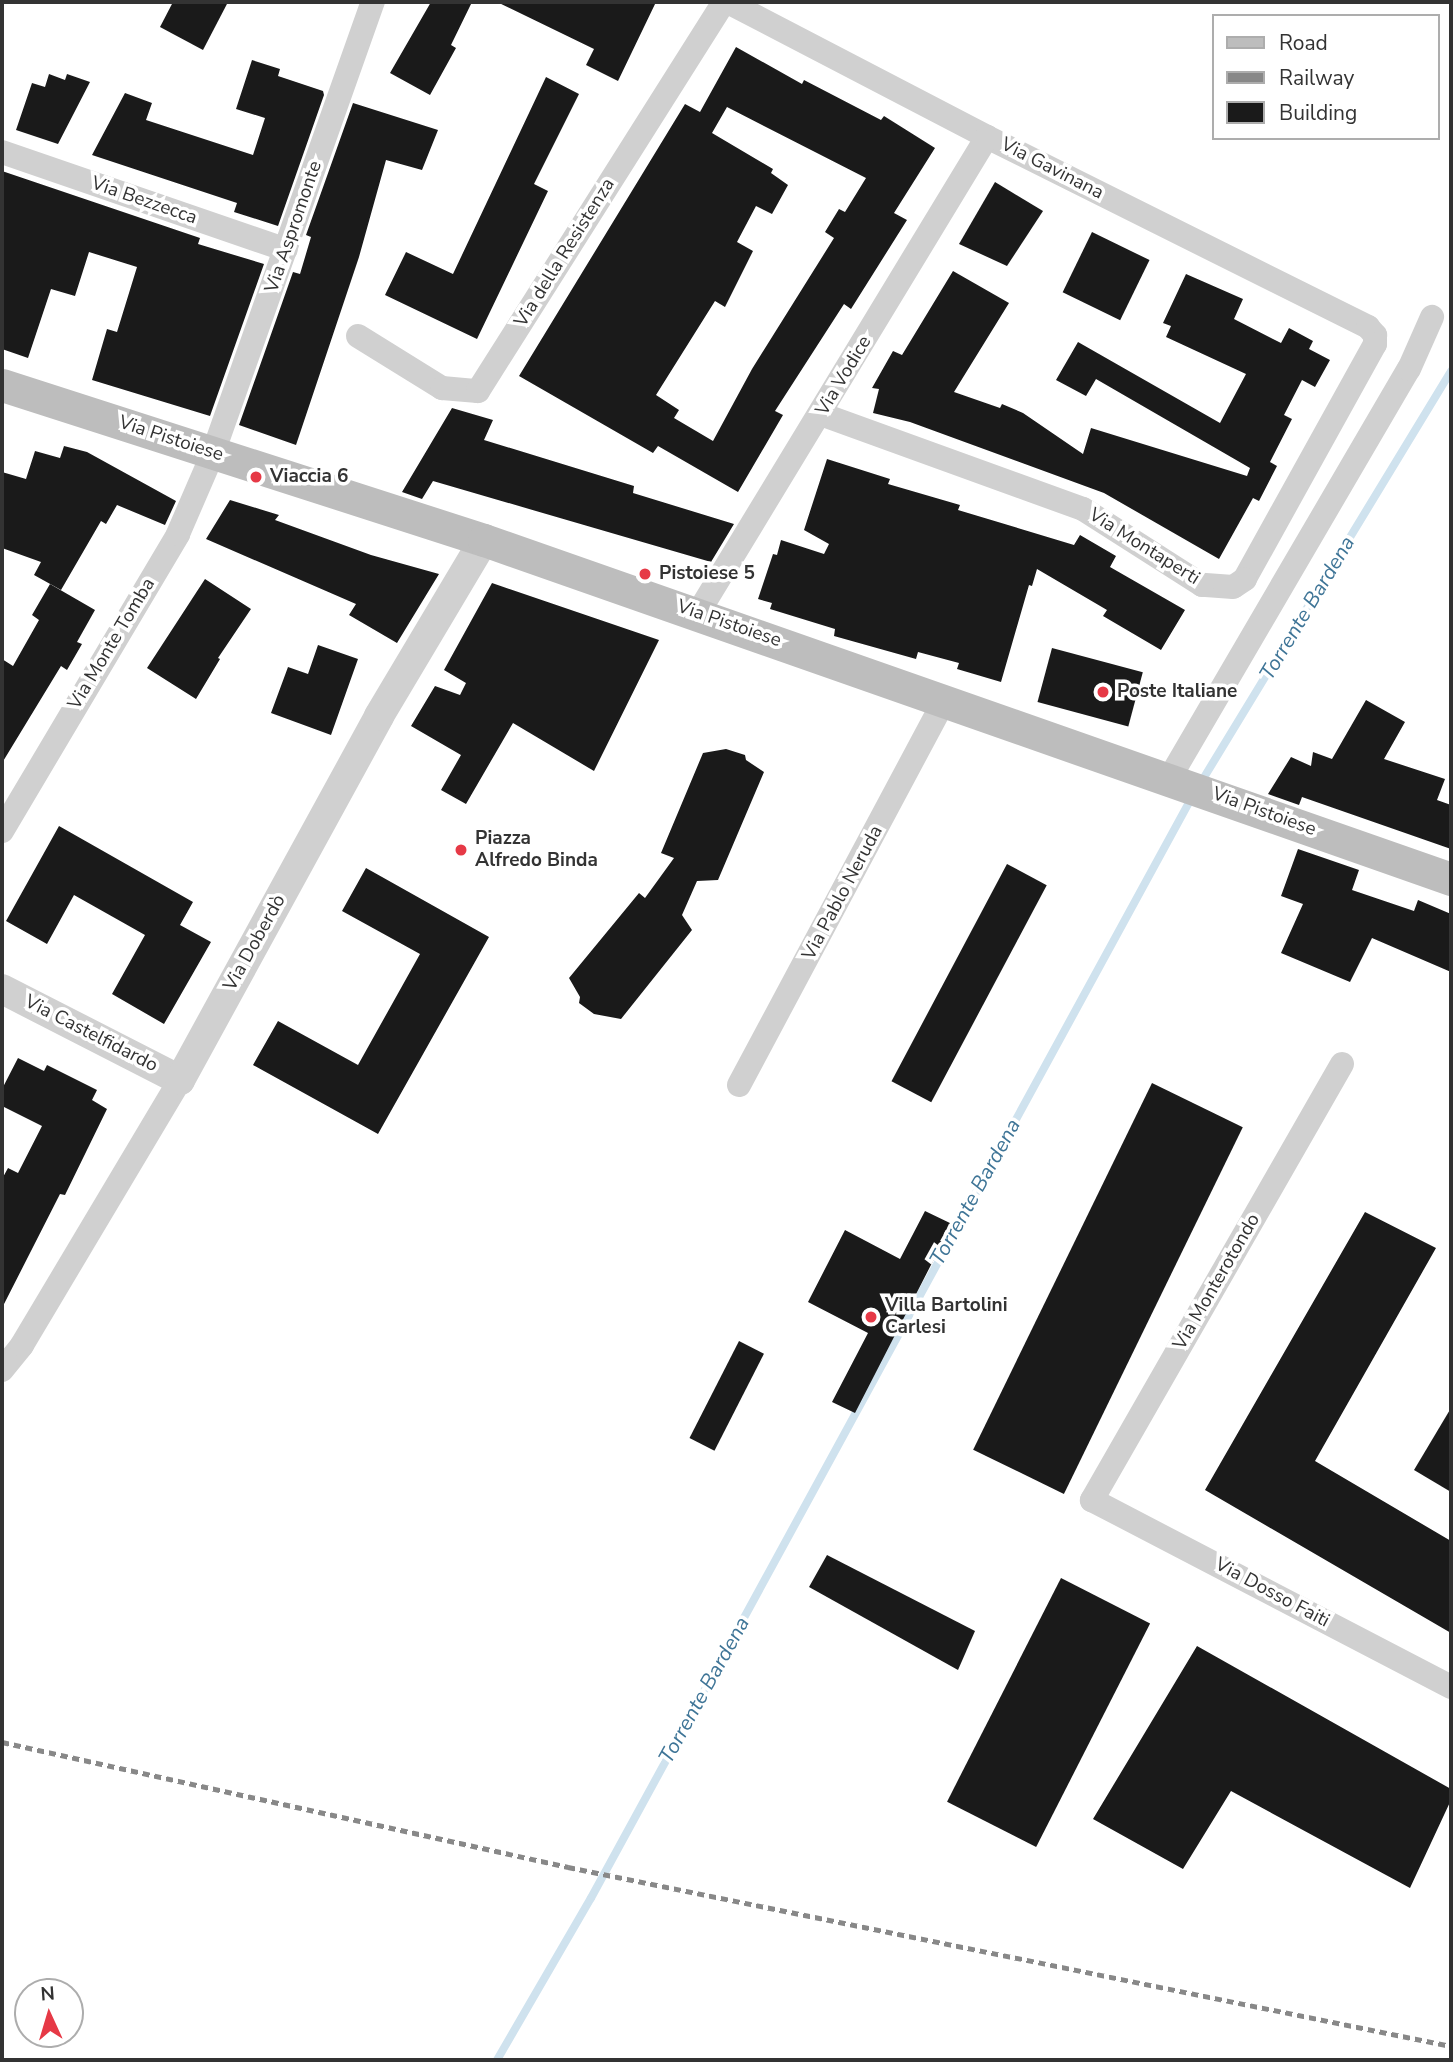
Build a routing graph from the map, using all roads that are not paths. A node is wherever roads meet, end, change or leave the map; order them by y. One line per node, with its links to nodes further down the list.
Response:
1 (373, 2): 5 (street, Via Aspromonte)
2 (726, 2): 3 (street, Via Gavinana); 8 (street, Via della Resistenza)
3 (987, 137): 7 (street, Via Gavinana); 10 (street, Via Vodice)
4 (2, 152): 5 (street, Via Bezzecca)
5 (286, 250): 11 (street, Via Aspromonte)
6 (1432, 317): 15 (street)
7 (1375, 335): 10 (street, Via Montaperti)
8 (358, 336)
9 (2, 385): 11 (main road, Via Pistoiese)
10 (821, 414): 13 (street, Via Vodice)
11 (213, 453): 12 (main road, Via Pistoiese); 16 (street, Via Monte Tomba)
12 (484, 540): 13 (main road, Via Pistoiese); 20 (street, Via Doberdò)
13 (698, 613): 14 (main road, Via Pistoiese)
14 (946, 700): 15 (main road, Via Pistoiese); 21 (street, Via Pablo Neruda)
15 (1177, 781): 17 (main road, Via Pistoiese)
16 (2, 831)
17 (1451, 878)
18 (2, 989): 20 (street, Via Castelfidardo)
19 (1342, 1064): 23 (street, Via Monterotondo)
20 (180, 1080): 22 (street, Via Doberdò)
21 (739, 1085)
22 (2, 1370)
23 (1092, 1500): 24 (street, Via Dosso Faiti)
24 (1451, 1687)

